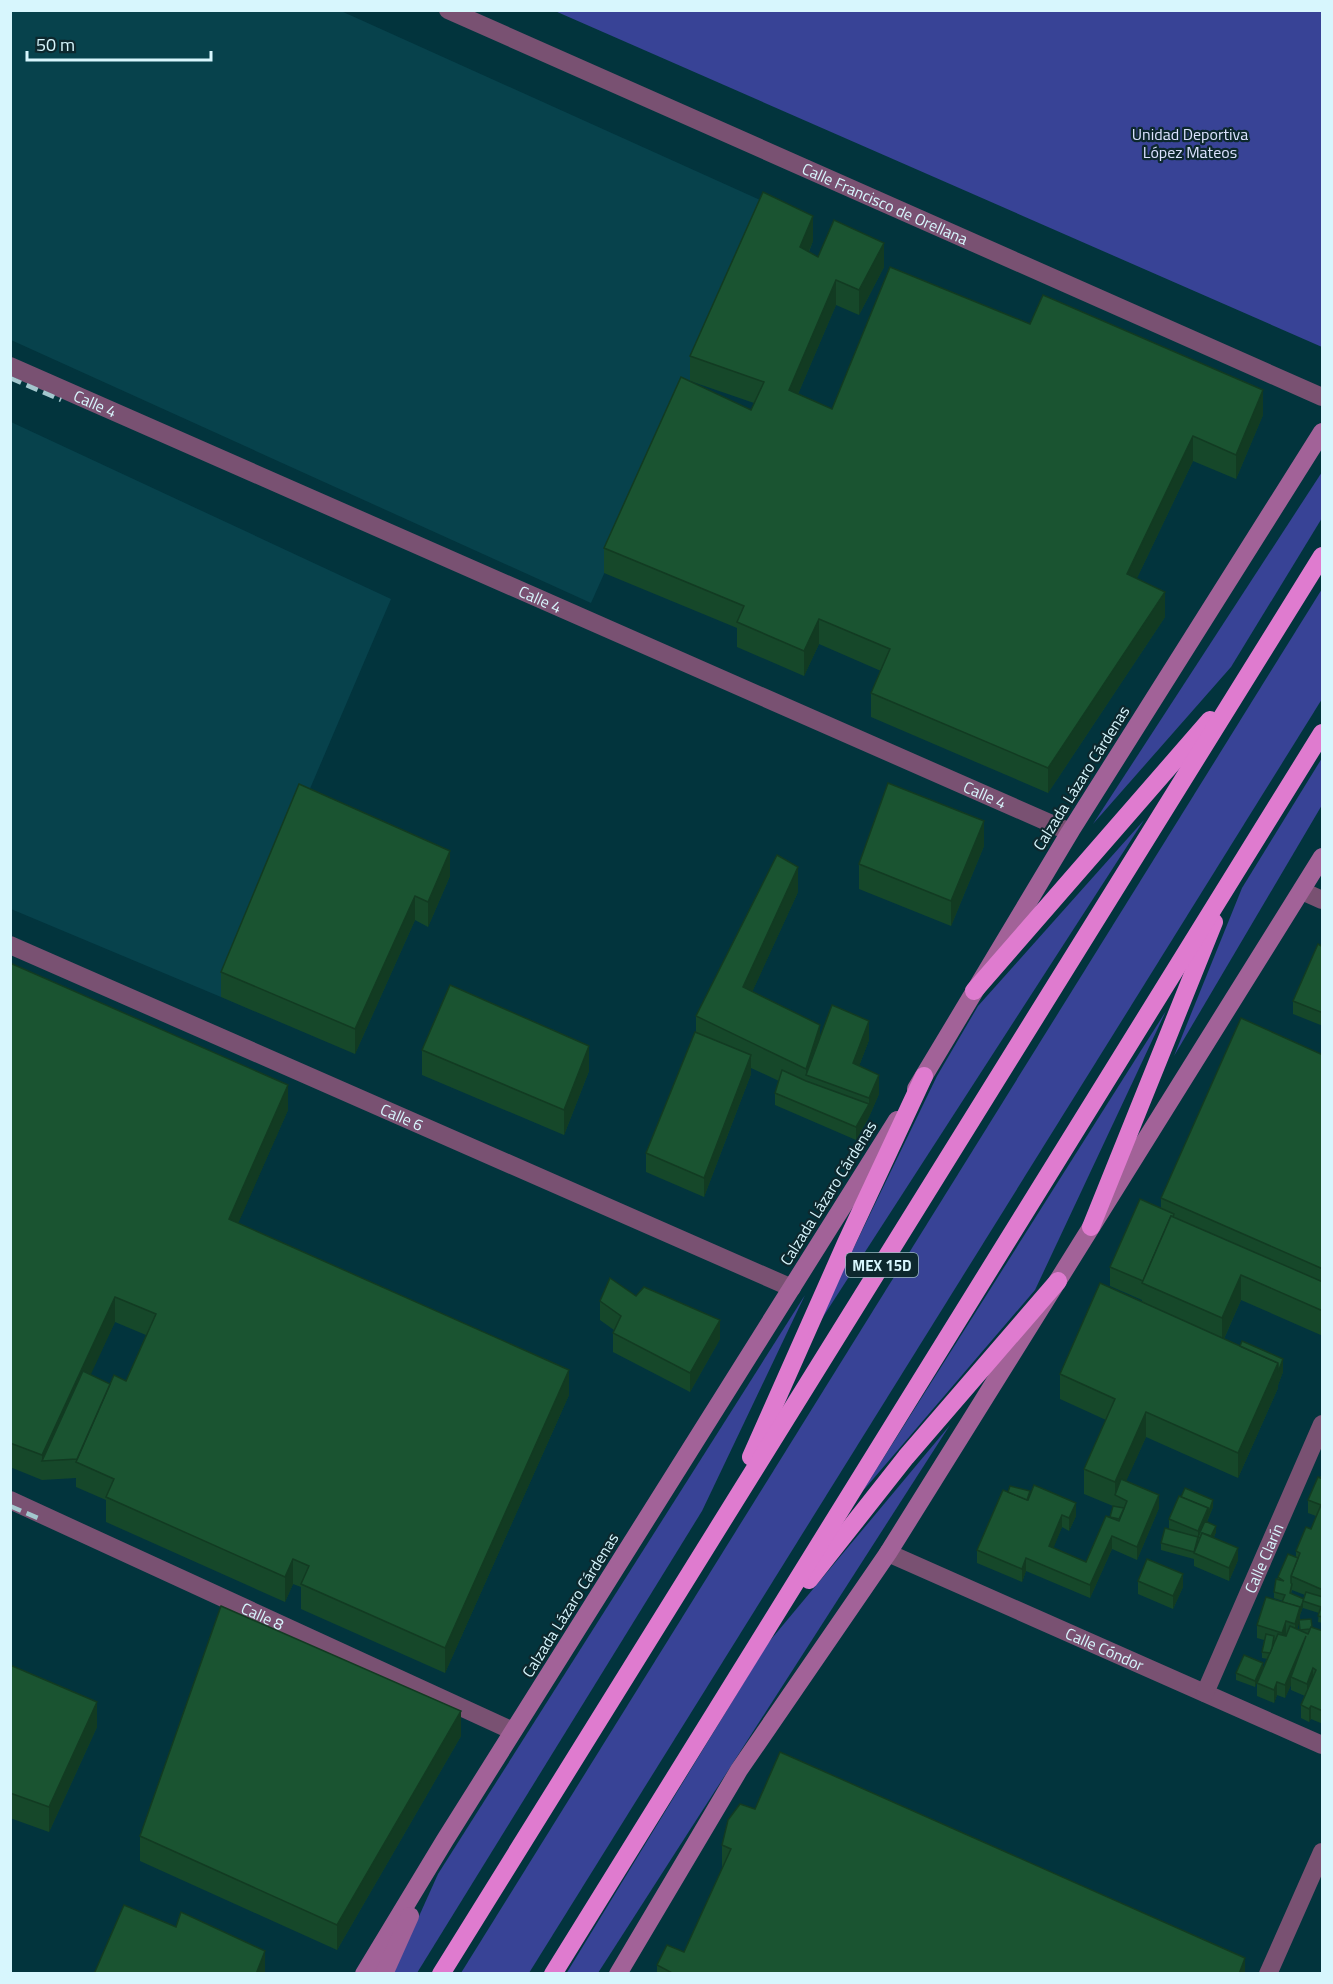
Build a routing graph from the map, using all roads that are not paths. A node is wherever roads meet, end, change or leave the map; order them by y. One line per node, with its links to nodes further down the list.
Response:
1 (448, 10): 3 (street, Calle Francisco de Orellana)
2 (10, 366): 8 (street, Calle 4)
3 (1323, 397)
4 (1323, 432): 8 (main road, Calzada Lázaro Cárdenas)
5 (1323, 556): 6 (highway, MEX 15D)
6 (1246, 678): 14 (highway); 21 (highway, MEX 15D)
7 (1323, 733): 10 (highway)
8 (1070, 832): 14 (main road, Calzada Lázaro Cárdenas)
9 (1323, 857): 11 (main road)
10 (1233, 876): 16 (highway); 23 (highway)
11 (1302, 891): 12 (street); 16 (main road)
12 (1323, 900)
13 (10, 945): 18 (street, Calle 6)
14 (975, 991): 15 (main road, Calzada Lázaro Cárdenas)
15 (924, 1076): 18 (main road, Calzada Lázaro Cárdenas); 21 (highway)
16 (1091, 1227): 17 (main road)
17 (1058, 1281): 22 (main road); 23 (highway)
18 (792, 1288): 25 (main road, Calzada Lázaro Cárdenas)
19 (1323, 1424): 24 (street, Calle Clarín)
20 (10, 1500): 25 (street, Calle 8)
21 (724, 1518): 31 (highway, MEX 15D)
22 (888, 1553): 24 (street, Calle Cóndor); 33 (main road)
23 (754, 1650): 32 (highway)
24 (1205, 1693): 26 (street, Calle Cóndor)
25 (513, 1731): 27 (main road, Calzada Lázaro Cárdenas)
26 (1323, 1745)
27 (445, 1840): 29 (main road, Calzada Lázaro Cárdenas); 30 (main road)
28 (1323, 1852): 34 (street)
29 (364, 1974)
30 (384, 1974)
31 (441, 1974)
32 (553, 1974)
33 (618, 1974)
34 (1269, 1974)

